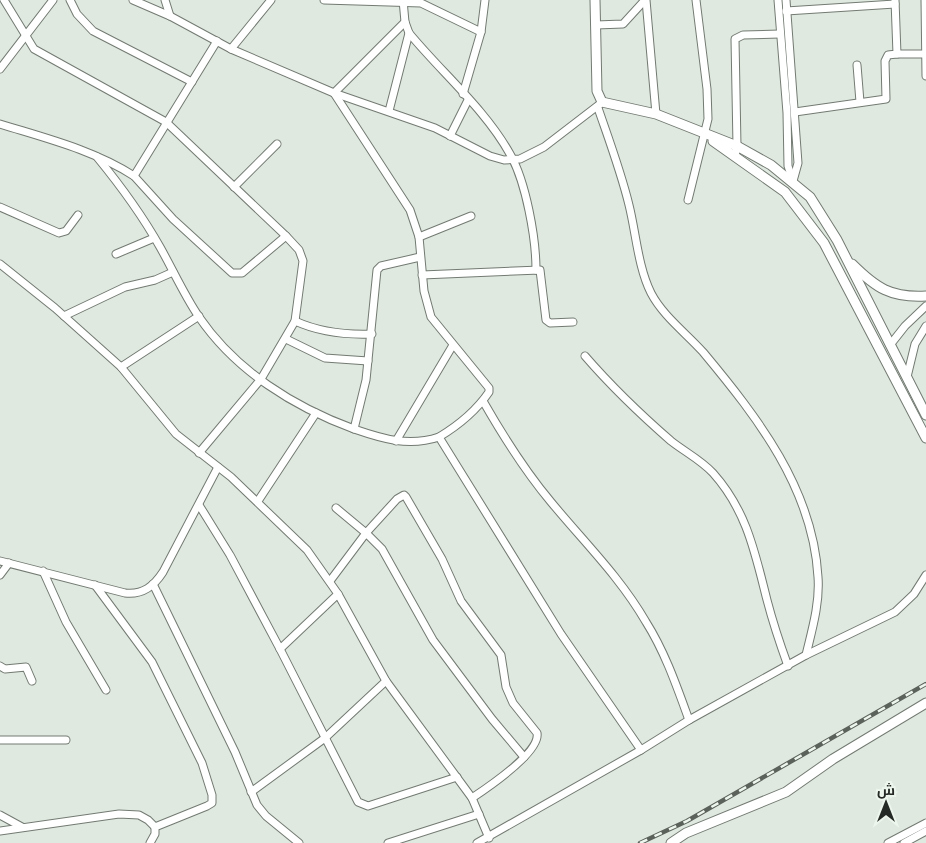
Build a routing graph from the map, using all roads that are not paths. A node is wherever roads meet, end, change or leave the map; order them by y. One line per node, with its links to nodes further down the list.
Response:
1 (4, 0): 26 (street)
2 (53, 0): 26 (street)
3 (70, 0): 34 (street)
4 (133, 0): 20 (street)
5 (165, 0): 20 (street)
6 (271, 0): 28 (street)
7 (324, 0): 15 (street)
8 (485, 0): 23 (street)
9 (595, 0): 22 (street)
10 (646, 0): 22 (street); 41 (street)
11 (696, 0): 44 (street)
12 (778, 0): 25 (street)
13 (786, 0): 19 (street)
14 (925, 0): 30 (street)
15 (370, 1): 16 (street)
16 (403, 1): 21 (street); 23 (street)
17 (895, 2): 18 (street); 29 (street)
18 (835, 3): 19 (street)
19 (786, 11): 40 (street)
20 (170, 16): 27 (street)
21 (405, 22): 24 (street); 35 (street)
22 (596, 26): 38 (street)
23 (481, 32): 36 (street)
24 (409, 33): 36 (street); 39 (street)
25 (780, 34): 47 (street); 51 (street)
26 (24, 35): 32 (street); 42 (street)
27 (217, 41): 28 (street); 34 (street)
28 (231, 49): 35 (street)
29 (897, 54): 30 (street); 37 (street)
30 (926, 54): 33 (street)
31 (857, 65): 37 (street)
32 (0, 68)
33 (926, 76)
34 (192, 82): 42 (street)
35 (334, 93): 39 (street); 59 (street)
36 (466, 97): 45 (street); 49 (street)
37 (860, 102): 40 (street)
38 (600, 105): 41 (street); 49 (street); 108 (street)
39 (389, 111): 45 (street)
40 (795, 112): 51 (street)
41 (656, 114): 44 (street)
42 (166, 122): 50 (street); 52 (street)
43 (0, 124): 48 (street)
44 (705, 134): 47 (street); 54 (street)
45 (450, 136): 49 (street)
46 (277, 144): 52 (street)
47 (736, 151): 51 (street); 53 (street)
48 (97, 157): 50 (street); 60 (street)
49 (513, 160): 65 (street)
50 (134, 176): 58 (street)
51 (792, 181): 53 (street); 62 (street)
52 (234, 187): 58 (street)
53 (785, 192): 79 (street)
54 (688, 200)
55 (0, 207): 56 (street)
56 (78, 215)
57 (471, 216): 59 (street)
58 (286, 236): 72 (street)
59 (419, 237): 63 (street)
60 (154, 238): 61 (street); 66 (street)
61 (116, 254)
62 (844, 256): 68 (street); 78 (street)
63 (420, 257): 67 (street); 75 (street)
64 (0, 264): 70 (street)
65 (536, 270): 67 (street); 73 (street)
66 (173, 272): 70 (street); 71 (street)
67 (422, 275): 77 (street)
68 (926, 296)
69 (926, 306): 78 (street)
70 (64, 316): 82 (street)
71 (199, 316): 82 (street); 84 (street)
72 (295, 321): 75 (street); 76 (street)
73 (573, 322)
74 (926, 326): 83 (street)
75 (372, 334): 81 (street)
76 (286, 340): 81 (street); 84 (street)
77 (453, 345): 85 (street); 91 (street)
78 (890, 345): 79 (street); 83 (street)
79 (883, 355): 90 (street)
80 (585, 356): 110 (street)
81 (368, 361): 88 (street)
82 (121, 368): 92 (street)
83 (907, 377): 87 (street)
84 (261, 379): 86 (street); 92 (street)
85 (483, 401): 89 (street); 115 (street)
86 (316, 413): 88 (street); 94 (street)
87 (926, 415)
88 (354, 429): 91 (street)
89 (439, 437): 91 (street); 119 (street)
90 (926, 438)
91 (396, 441)
92 (199, 453): 93 (street)
93 (218, 467): 94 (street); 95 (street)
94 (258, 501): 103 (street)
95 (199, 505): 104 (street); 107 (street)
96 (336, 508): 97 (street)
97 (366, 533): 103 (street); 120 (street); 120 (street)
98 (0, 561): 99 (street)
99 (9, 563): 100 (street); 101 (street)
100 (43, 572): 105 (street); 113 (street)
101 (0, 575)
102 (926, 575): 108 (street)
103 (330, 581): 106 (street)
104 (153, 584): 105 (street); 122 (street)
105 (95, 585): 128 (street)
106 (338, 594): 107 (street); 112 (street)
107 (280, 649): 116 (street)
108 (806, 655): 110 (street)
109 (0, 666): 111 (street)
110 (788, 666): 115 (street)
111 (32, 681)
112 (386, 681): 116 (street); 121 (street)
113 (106, 690)
114 (926, 703): 136 (street)
115 (689, 720): 119 (street)
116 (324, 738): 121 (street); 122 (street)
117 (0, 740): 118 (street)
118 (66, 740)
119 (641, 750): 131 (street)
120 (524, 757): 123 (street)
121 (457, 777): 123 (street)
122 (251, 792): 133 (street)
123 (472, 798): 124 (street)
124 (479, 814): 131 (street); 134 (street)
125 (0, 815): 127 (street)
126 (926, 823): 137 (street)
127 (22, 827): 128 (street); 130 (street)
128 (155, 827): 132 (street)
129 (926, 830): 138 (street)
130 (0, 831)
131 (489, 838): 135 (street)
132 (150, 843)
133 (297, 843)
134 (388, 843)
135 (477, 843)
136 (671, 843)
137 (888, 843)
138 (904, 843)

